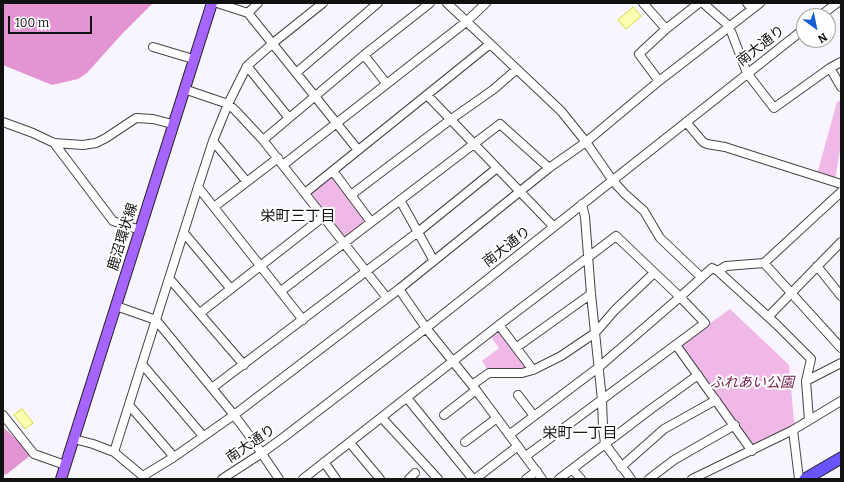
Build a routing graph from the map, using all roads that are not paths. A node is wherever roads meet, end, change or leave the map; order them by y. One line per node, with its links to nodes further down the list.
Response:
1 (212, 3): 23 (main road, 鹿沼環状線)
2 (217, 3): 14 (street)
3 (258, 3): 14 (street)
4 (323, 3): 19 (street)
5 (378, 3): 28 (street)
6 (430, 3): 22 (street)
7 (447, 3): 15 (street)
8 (486, 3): 15 (street)
9 (643, 3): 17 (street)
10 (699, 3): 17 (street)
11 (703, 3): 16 (street)
12 (760, 3): 13 (street)
13 (749, 6): 16 (street)
14 (248, 13): 19 (street)
15 (466, 22): 20 (street); 31 (street)
16 (729, 26): 29 (street); 30 (street)
17 (666, 29): 30 (street)
18 (796, 35): 29 (street, 南大通り)
19 (272, 43): 25 (street); 28 (street)
20 (490, 44): 27 (street); 34 (street)
21 (153, 47): 23 (street)
22 (364, 55): 31 (street); 35 (street)
23 (193, 59): 33 (main road, 鹿沼環状線)
24 (841, 62): 26 (street)
25 (247, 66): 36 (street); 37 (street)
26 (830, 68): 29 (street); 32 (street)
27 (517, 69): 38 (street); 45 (street)
28 (296, 73): 35 (street)
29 (748, 73): 40 (street, 南大通り)
30 (659, 82): 45 (street)
31 (386, 83): 41 (street)
32 (841, 87)
33 (184, 89): 36 (street); 42 (main road, 鹿沼環状線)
34 (426, 95): 38 (street); 48 (street)
35 (315, 96): 37 (street); 41 (street)
36 (228, 104): 43 (street); 44 (street)
37 (289, 118): 43 (street)
38 (450, 120): 47 (street); 60 (street)
39 (3, 122): 46 (street)
40 (686, 122): 53 (street, 南大通り); 55 (street)
41 (336, 123): 48 (street); 49 (street)
42 (172, 124): 46 (street); 67 (main road, 鹿沼環状線)
43 (263, 140): 49 (street)
44 (213, 141): 54 (street); 56 (street)
45 (586, 142): 51 (street); 53 (street)
46 (54, 143): 67 (street)
47 (473, 144): 50 (street); 51 (street); 61 (street)
48 (358, 150): 52 (street)
49 (280, 162): 54 (street); 59 (street)
50 (497, 168): 57 (street); 69 (street)
51 (549, 168): 57 (street)
52 (333, 171): 59 (street); 60 (street)
53 (613, 181): 62 (street, 南大通り); 80 (street)
54 (247, 182): 63 (street)
55 (841, 184)
56 (198, 187): 63 (street); 68 (street)
57 (520, 191): 66 (street); 73 (street)
58 (841, 192): 74 (street)
59 (305, 193): 64 (street)
60 (351, 195): 65 (street)
61 (400, 200): 65 (street); 69 (street)
62 (582, 204): 66 (street, 南大通り); 72 (street)
63 (214, 207): 75 (street)
64 (324, 217): 70 (street); 75 (street)
65 (371, 222): 70 (street)
66 (554, 227): 96 (street, 南大通り)
67 (140, 230): 90 (main road, 鹿沼環状線)
68 (184, 232): 81 (street); 82 (street)
69 (418, 232): 73 (street); 78 (street)
70 (344, 243): 78 (street); 84 (street)
71 (841, 243): 76 (street)
72 (588, 257): 79 (street); 86 (street); 95 (street)
73 (434, 261): 83 (street)
74 (764, 263): 77 (street); 85 (street)
75 (261, 266): 82 (street); 84 (street)
76 (817, 266): 85 (street); 87 (street)
77 (718, 271): 80 (street); 92 (street)
78 (366, 272): 88 (street); 94 (street)
79 (654, 273): 89 (street); 97 (street)
80 (701, 277): 89 (street)
81 (169, 278): 91 (street); 93 (street)
82 (231, 289): 91 (street)
83 (399, 289): 88 (street); 96 (street)
84 (281, 291): 94 (street)
85 (791, 293): 92 (street); 100 (street)
86 (591, 294): 97 (street); 99 (street)
87 (841, 296)
88 (387, 298): 118 (street)
89 (680, 298): 98 (street); 105 (street)
90 (116, 306): 93 (street); 128 (main road, 鹿沼環状線)
91 (200, 313): 104 (street)
92 (768, 317): 108 (street)
93 (156, 320): 103 (street); 109 (street)
94 (303, 320): 104 (street)
95 (499, 325): 99 (street); 101 (street)
96 (426, 328): 101 (street); 135 (street, 南大通り)
97 (595, 333): 105 (street); 106 (street)
98 (676, 345): 107 (street); 113 (street)
99 (516, 347): 106 (street)
100 (841, 348)
101 (454, 362): 110 (street); 112 (street)
102 (841, 363): 108 (street)
103 (142, 364): 116 (street); 127 (street)
104 (244, 365): 109 (street)
105 (599, 367): 113 (street); 120 (street)
106 (533, 370): 110 (street)
107 (698, 375): 114 (street); 131 (street)
108 (806, 382): 123 (street)
109 (212, 388): 118 (street)
110 (474, 388): 119 (street); 122 (street)
111 (518, 395): 120 (street)
112 (408, 398): 121 (street); 154 (street)
113 (602, 400): 131 (street); 136 (street)
114 (716, 400): 124 (street); 141 (street)
115 (841, 401): 123 (street)
116 (129, 405): 134 (street); 137 (street)
117 (3, 415): 140 (street)
118 (234, 415): 127 (street); 135 (street)
119 (444, 415)
120 (534, 416): 126 (street)
121 (382, 418): 130 (street); 153 (street)
122 (497, 418): 126 (street); 129 (street)
123 (809, 420): 125 (street)
124 (735, 425): 133 (street); 160 (street)
125 (793, 430): 133 (street); 162 (street)
126 (509, 434): 132 (street)
127 (203, 436): 137 (street)
128 (74, 439): 134 (street); 140 (main road, 鹿沼環状線)
129 (465, 442)
130 (350, 443): 139 (street); 151 (street)
131 (605, 444): 141 (street); 142 (street)
132 (518, 446): 136 (street); 154 (street)
133 (752, 451): 161 (street)
134 (114, 452): 145 (street)
135 (262, 453): 147 (street, 南大通り); 148 (street)
136 (526, 456): 143 (street)
137 (174, 457): 145 (street)
138 (841, 458): 163 (highway)
139 (324, 462): 149 (street); 150 (street)
140 (65, 465): 146 (main road, 鹿沼環状線)
141 (621, 467): 159 (street)
142 (572, 469): 157 (street); 158 (street)
143 (537, 471): 155 (street); 156 (street)
144 (415, 473): 152 (street)
145 (144, 477)
146 (61, 479)
147 (222, 479)
148 (280, 479)
149 (303, 479)
150 (336, 479)
151 (380, 479)
152 (409, 479)
153 (438, 479)
154 (474, 479)
155 (526, 479)
156 (542, 479)
157 (558, 479)
158 (581, 479)
159 (631, 479)
160 (649, 479)
161 (692, 479)
162 (799, 479)
163 (805, 479)

